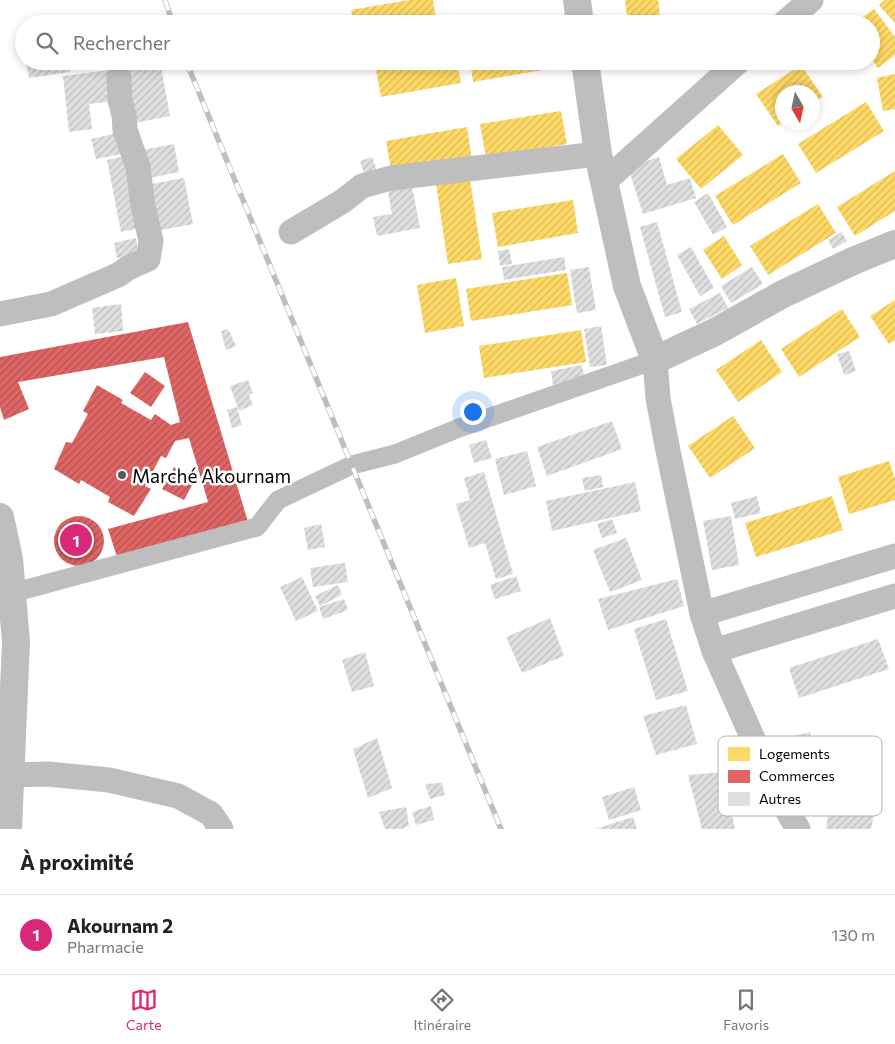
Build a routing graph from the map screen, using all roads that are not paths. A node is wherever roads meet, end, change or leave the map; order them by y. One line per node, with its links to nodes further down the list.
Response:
1 (577, 0): 2 (street)
2 (579, 15)
3 (586, 70): 6 (street)
4 (729, 70): 7 (street)
5 (118, 78): 10 (street)
6 (598, 154): 7 (street); 8 (street)
7 (604, 182): 11 (street)
8 (291, 232)
9 (895, 244): 11 (street)
10 (0, 314)
11 (655, 360): 14 (street); 16 (street)
12 (0, 517): 14 (street)
13 (895, 556): 16 (street)
14 (12, 593): 18 (street)
15 (895, 596): 17 (street)
16 (702, 614): 17 (street)
17 (714, 651): 19 (street)
18 (6, 719): 20 (street)
19 (752, 736)
20 (10, 775): 22 (street); 23 (street)
21 (791, 816): 24 (street)
22 (8, 829)
23 (221, 829)
24 (798, 829)

